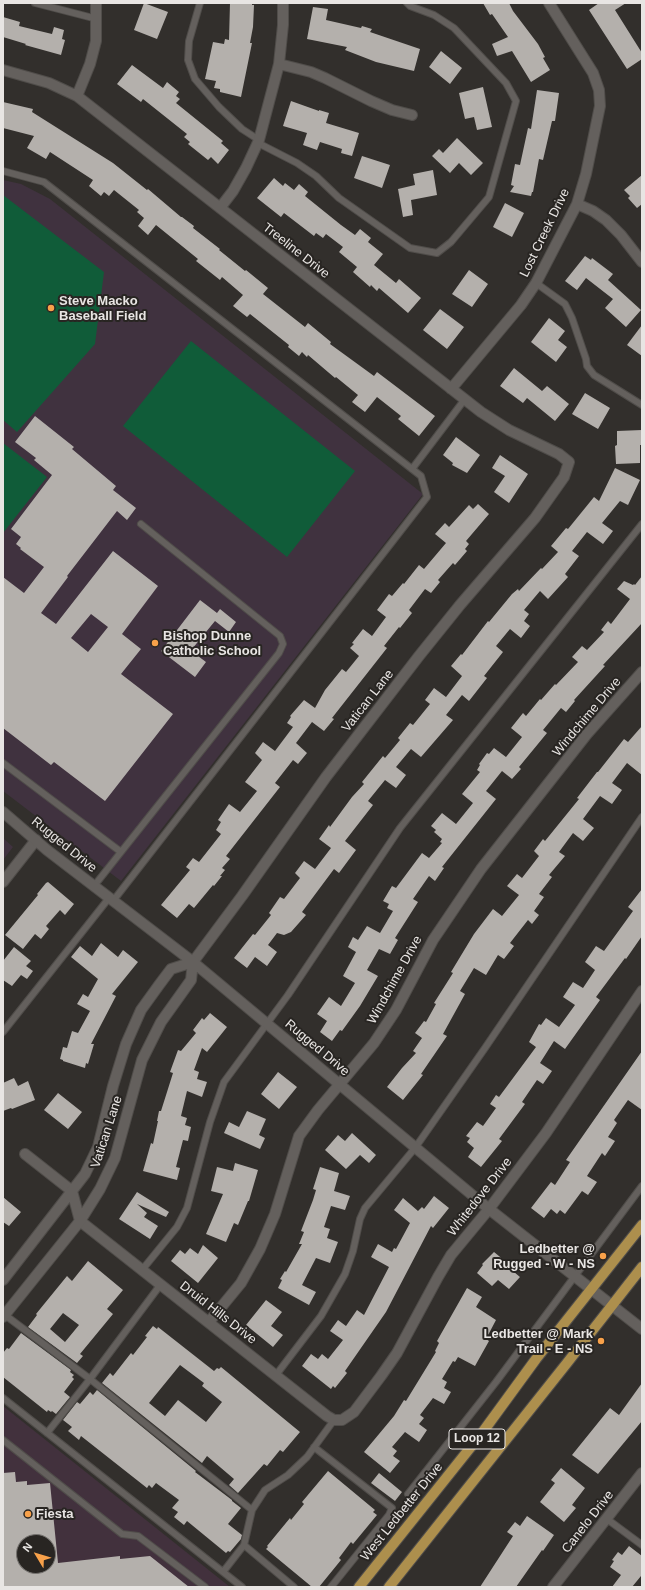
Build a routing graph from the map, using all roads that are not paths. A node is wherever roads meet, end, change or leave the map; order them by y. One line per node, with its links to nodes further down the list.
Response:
1 (35, 3): 7 (lane)
2 (96, 3): 7 (street)
3 (200, 3): 12 (lane)
4 (284, 3): 8 (street)
5 (407, 3): 12 (lane)
6 (549, 3): 14 (street, Lost Creek Drive)
7 (97, 19): 10 (street)
8 (279, 64): 11 (street); 12 (street)
9 (3, 70): 10 (street, Treeline Drive)
10 (77, 96): 15 (street, Treeline Drive)
11 (412, 115)
12 (258, 141): 15 (street)
13 (3, 171): 22 (lane)
14 (577, 204): 16 (street); 17 (street, Lost Creek Drive)
15 (220, 208): 18 (street, Treeline Drive)
16 (642, 262)
17 (536, 283): 18 (street, Lost Creek Drive); 20 (lane)
18 (451, 389): 19 (street, Treeline Drive)
19 (465, 399): 21 (street, Treeline Drive); 22 (lane)
20 (642, 405)
21 (569, 462): 34 (street, Vatican Lane)
22 (412, 468): 33 (lane)
23 (141, 524): 30 (lane)
24 (642, 524): 36 (lane)
25 (642, 672): 38 (street, Windchime Drive)
26 (3, 762): 30 (lane)
27 (3, 812): 29 (street, Rugged Drive)
28 (642, 817): 39 (lane)
29 (36, 840): 31 (street); 32 (street, Rugged Drive)
30 (122, 852): 32 (lane)
31 (3, 882)
32 (94, 886): 33 (street, Rugged Drive)
33 (111, 899): 34 (street, Rugged Drive); 37 (lane)
34 (193, 962): 36 (street, Rugged Drive); 42 (street, Vatican Lane); 44 (street, Vatican Lane)
35 (642, 991): 43 (street, Whitedove Drive)
36 (267, 1023): 38 (street, Rugged Drive); 47 (lane)
37 (3, 1032)
38 (341, 1084): 39 (street, Rugged Drive); 54 (street, Windchime Drive)
39 (415, 1148): 43 (street, Rugged Drive); 56 (lane)
40 (24, 1154): 42 (street)
41 (642, 1186): 48 (lane)
42 (72, 1191): 44 (street); 49 (street, Vatican Lane)
43 (489, 1209): 48 (street, Rugged Drive); 59 (street, Whitedove Drive)
44 (80, 1221): 47 (street, Druid Hills Drive); 53 (street, Vatican Lane)
45 (642, 1226): 51 (main road, West Ledbetter Drive / Loop 12)
46 (642, 1267): 52 (main road, Loop 12)
47 (142, 1270): 50 (street, Druid Hills Drive)
48 (574, 1275): 51 (street, Rugged Drive); 64 (lane)
49 (3, 1279)
50 (161, 1284): 54 (street, Druid Hills Drive); 57 (lane)
51 (592, 1289): 52 (street, Rugged Drive); 74 (main road, West Ledbetter Drive / Loop 12)
52 (612, 1306): 55 (street, Rugged Drive); 75 (main road, Loop 12)
53 (4, 1316): 57 (lane)
54 (209, 1322): 56 (street, Druid Hills Drive)
55 (642, 1329)
56 (276, 1375): 59 (street, Druid Hills Drive)
57 (90, 1379): 60 (lane); 65 (lane)
58 (3, 1398): 60 (lane)
59 (338, 1420): 62 (lane)
60 (47, 1432): 69 (lane)
61 (3, 1440): 70 (lane)
62 (314, 1447): 65 (lane); 73 (lane)
63 (642, 1473): 66 (street, Canelo Drive)
64 (408, 1494)
65 (252, 1510): 67 (lane)
66 (607, 1519): 68 (lane); 76 (street, Canelo Drive)
67 (244, 1545): 69 (lane); 72 (lane)
68 (642, 1545)
69 (223, 1572): 71 (lane)
70 (205, 1587)
71 (242, 1587)
72 (294, 1587)
73 (331, 1587)
74 (359, 1587)
75 (390, 1587)
76 (553, 1587)

